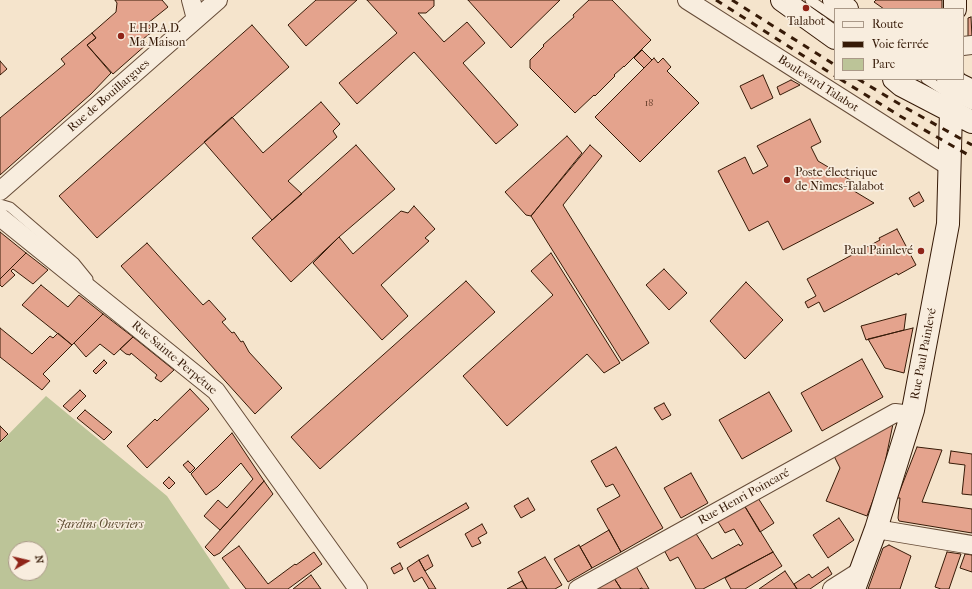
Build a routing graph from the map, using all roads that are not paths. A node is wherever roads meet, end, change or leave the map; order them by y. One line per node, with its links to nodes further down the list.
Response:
1 (191, 0): 9 (street)
2 (218, 0): 9 (street, Rue de Bouillargues)
3 (782, 0): 10 (street)
4 (810, 0): 8 (lane)
5 (834, 0): 7 (street)
6 (697, 3): 16 (street, Boulevard Talabot)
7 (846, 8)
8 (834, 16)
9 (196, 19): 17 (street, Rue de Bouillargues)
10 (834, 37)
11 (895, 80): 13 (street)
12 (929, 80): 13 (lane)
13 (955, 90): 14 (lane); 15 (street); 16 (street, Rue Paul Painlevé)
14 (972, 105)
15 (972, 122)
16 (950, 168): 21 (street, Rue Paul Painlevé)
17 (0, 191)
18 (0, 204): 20 (lane)
19 (0, 217): 20 (street, Rue Sainte-Perpétue)
20 (106, 302): 25 (street, Rue Sainte-Perpétue)
21 (912, 415): 22 (street, Rue Paul Painlevé); 26 (street, Rue Henri Poincaré)
22 (876, 529): 23 (street); 24 (street, Rue Paul Painlevé)
23 (972, 545)
24 (858, 579): 27 (street)
25 (358, 589)
26 (578, 589)
27 (832, 589)

